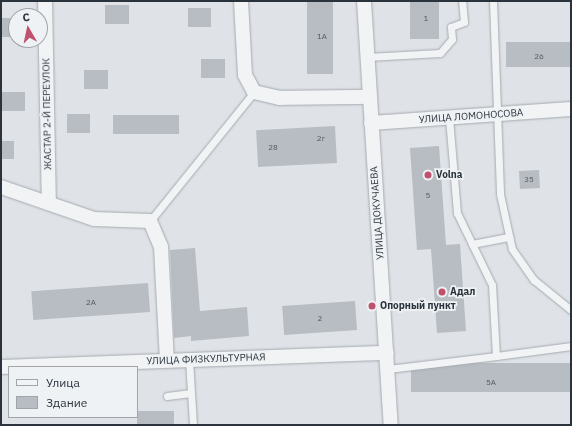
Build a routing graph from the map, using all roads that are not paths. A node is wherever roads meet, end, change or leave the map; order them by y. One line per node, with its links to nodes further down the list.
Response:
1 (45, 1): 14 (street, ЖАСТАР 2-Й ПЕРЕУЛОК)
2 (241, 1): 7 (street)
3 (364, 1): 6 (street, УЛИЦА ДОКУЧАЕВА)
4 (462, 1): 6 (lane)
5 (493, 1): 10 (lane)
6 (366, 56): 8 (street, УЛИЦА ДОКУЧАЕВА)
7 (254, 92): 8 (street); 15 (lane)
8 (368, 97): 12 (street, УЛИЦА ДОКУЧАЕВА)
9 (571, 109): 10 (street, УЛИЦА ЛОМОНОСОВА)
10 (497, 114): 11 (street, УЛИЦА ЛОМОНОСОВА); 16 (lane)
11 (449, 117): 12 (street, УЛИЦА ЛОМОНОСОВА); 17 (lane)
12 (370, 123): 20 (street, УЛИЦА ДОКУЧАЕВА)
13 (1, 187): 14 (street)
14 (49, 203): 15 (street)
15 (150, 221): 23 (street)
16 (509, 237): 17 (lane); 18 (lane)
17 (472, 244): 21 (lane)
18 (571, 310)
19 (571, 346): 21 (lane)
20 (387, 353): 22 (street, УЛИЦА ФИЗКУЛЬТУРНАЯ); 25 (street, УЛИЦА ДОКУЧАЕВА)
21 (496, 356): 25 (lane)
22 (189, 359): 23 (street, УЛИЦА ФИЗКУЛЬТУРНАЯ); 26 (lane)
23 (167, 360): 24 (street, УЛИЦА ФИЗКУЛЬТУРНАЯ)
24 (25, 366)
25 (388, 369): 29 (street, УЛИЦА ДОКУЧАЕВА)
26 (191, 393): 27 (lane); 28 (lane)
27 (167, 396)
28 (192, 425)
29 (391, 425)

